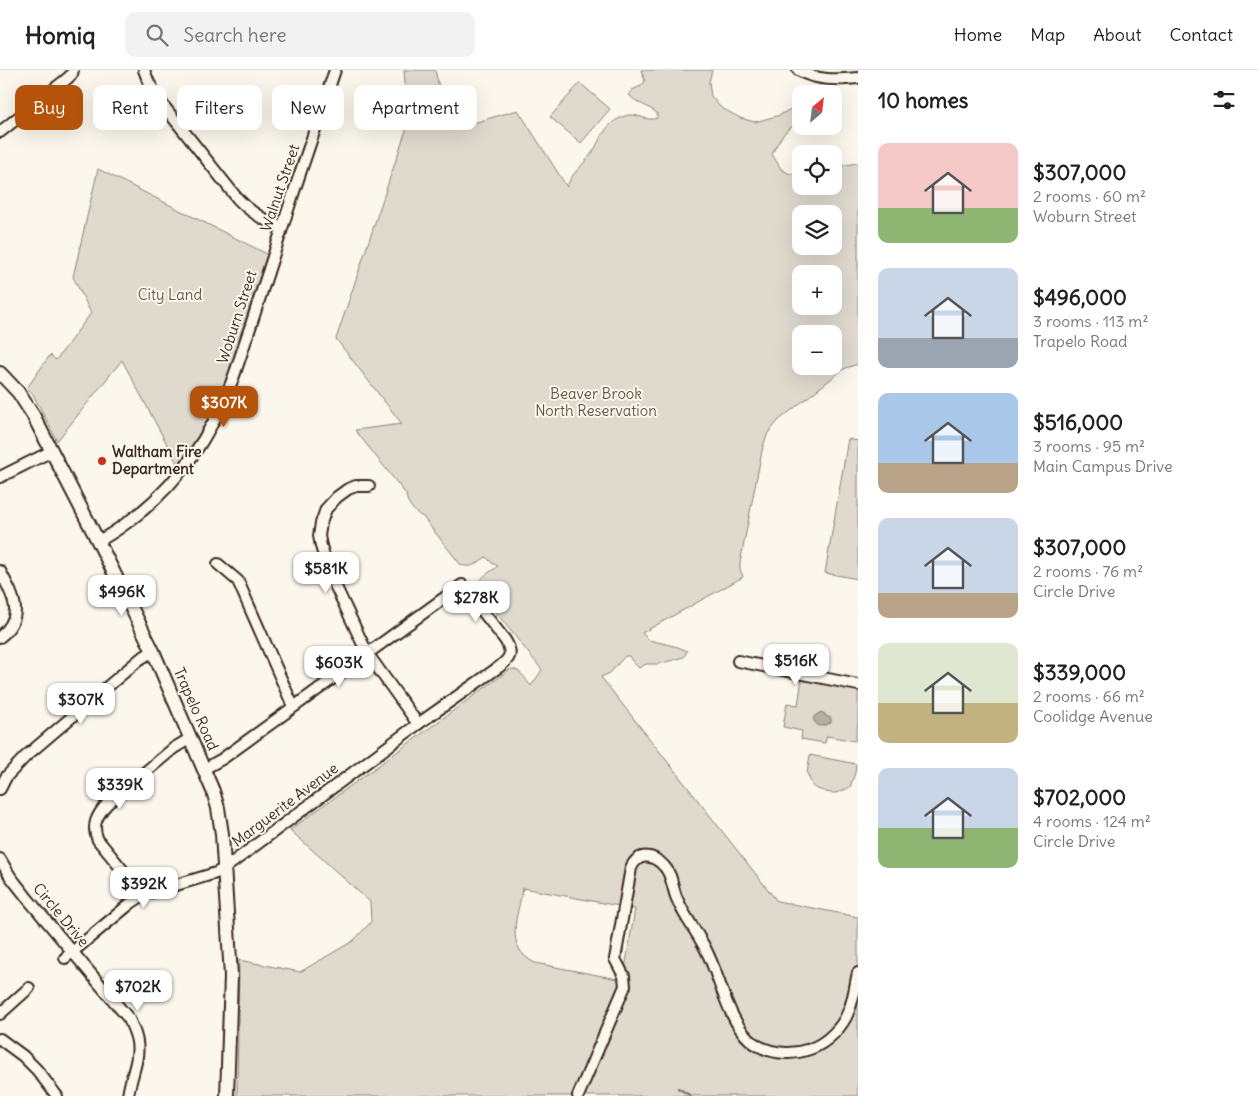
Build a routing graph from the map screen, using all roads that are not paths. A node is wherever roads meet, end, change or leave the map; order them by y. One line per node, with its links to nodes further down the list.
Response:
1 (74, 70): 6 (street)
2 (144, 70): 7 (street)
3 (335, 70): 7 (street, Walnut Street)
4 (798, 70): 5 (street)
5 (858, 78)
6 (0, 132)
7 (282, 227): 8 (street, Walnut Street)
8 (272, 259): 13 (street, Woburn Street)
9 (0, 373): 10 (main road, Trapelo Road)
10 (52, 451): 11 (street); 13 (main road, Trapelo Road)
11 (0, 477)
12 (369, 486): 18 (street)
13 (98, 540): 17 (main road, Trapelo Road)
14 (218, 564): 21 (street)
15 (0, 571): 16 (street)
16 (0, 636)
17 (153, 651): 23 (main road, Trapelo Road); 25 (street)
18 (367, 653): 21 (street); 22 (street); 22 (street, Marguerite Avenue)
19 (738, 661): 20 (street)
20 (858, 685)
21 (293, 706): 24 (street)
22 (418, 724): 27 (street, Marguerite Avenue)
23 (191, 738): 24 (main road, Trapelo Road); 28 (street)
24 (204, 768): 27 (main road, Trapelo Road)
25 (0, 789)
26 (0, 859): 29 (street, Circle Drive)
27 (225, 868): 28 (street, Marguerite Avenue); 36 (main road, Trapelo Road)
28 (143, 895): 29 (street, Marguerite Avenue)
29 (68, 955): 35 (street, Circle Drive)
30 (858, 973): 37 (street)
31 (29, 988): 32 (street)
32 (0, 1014)
33 (0, 1039): 34 (street)
34 (57, 1096)
35 (128, 1096)
36 (227, 1096)
37 (578, 1096)

